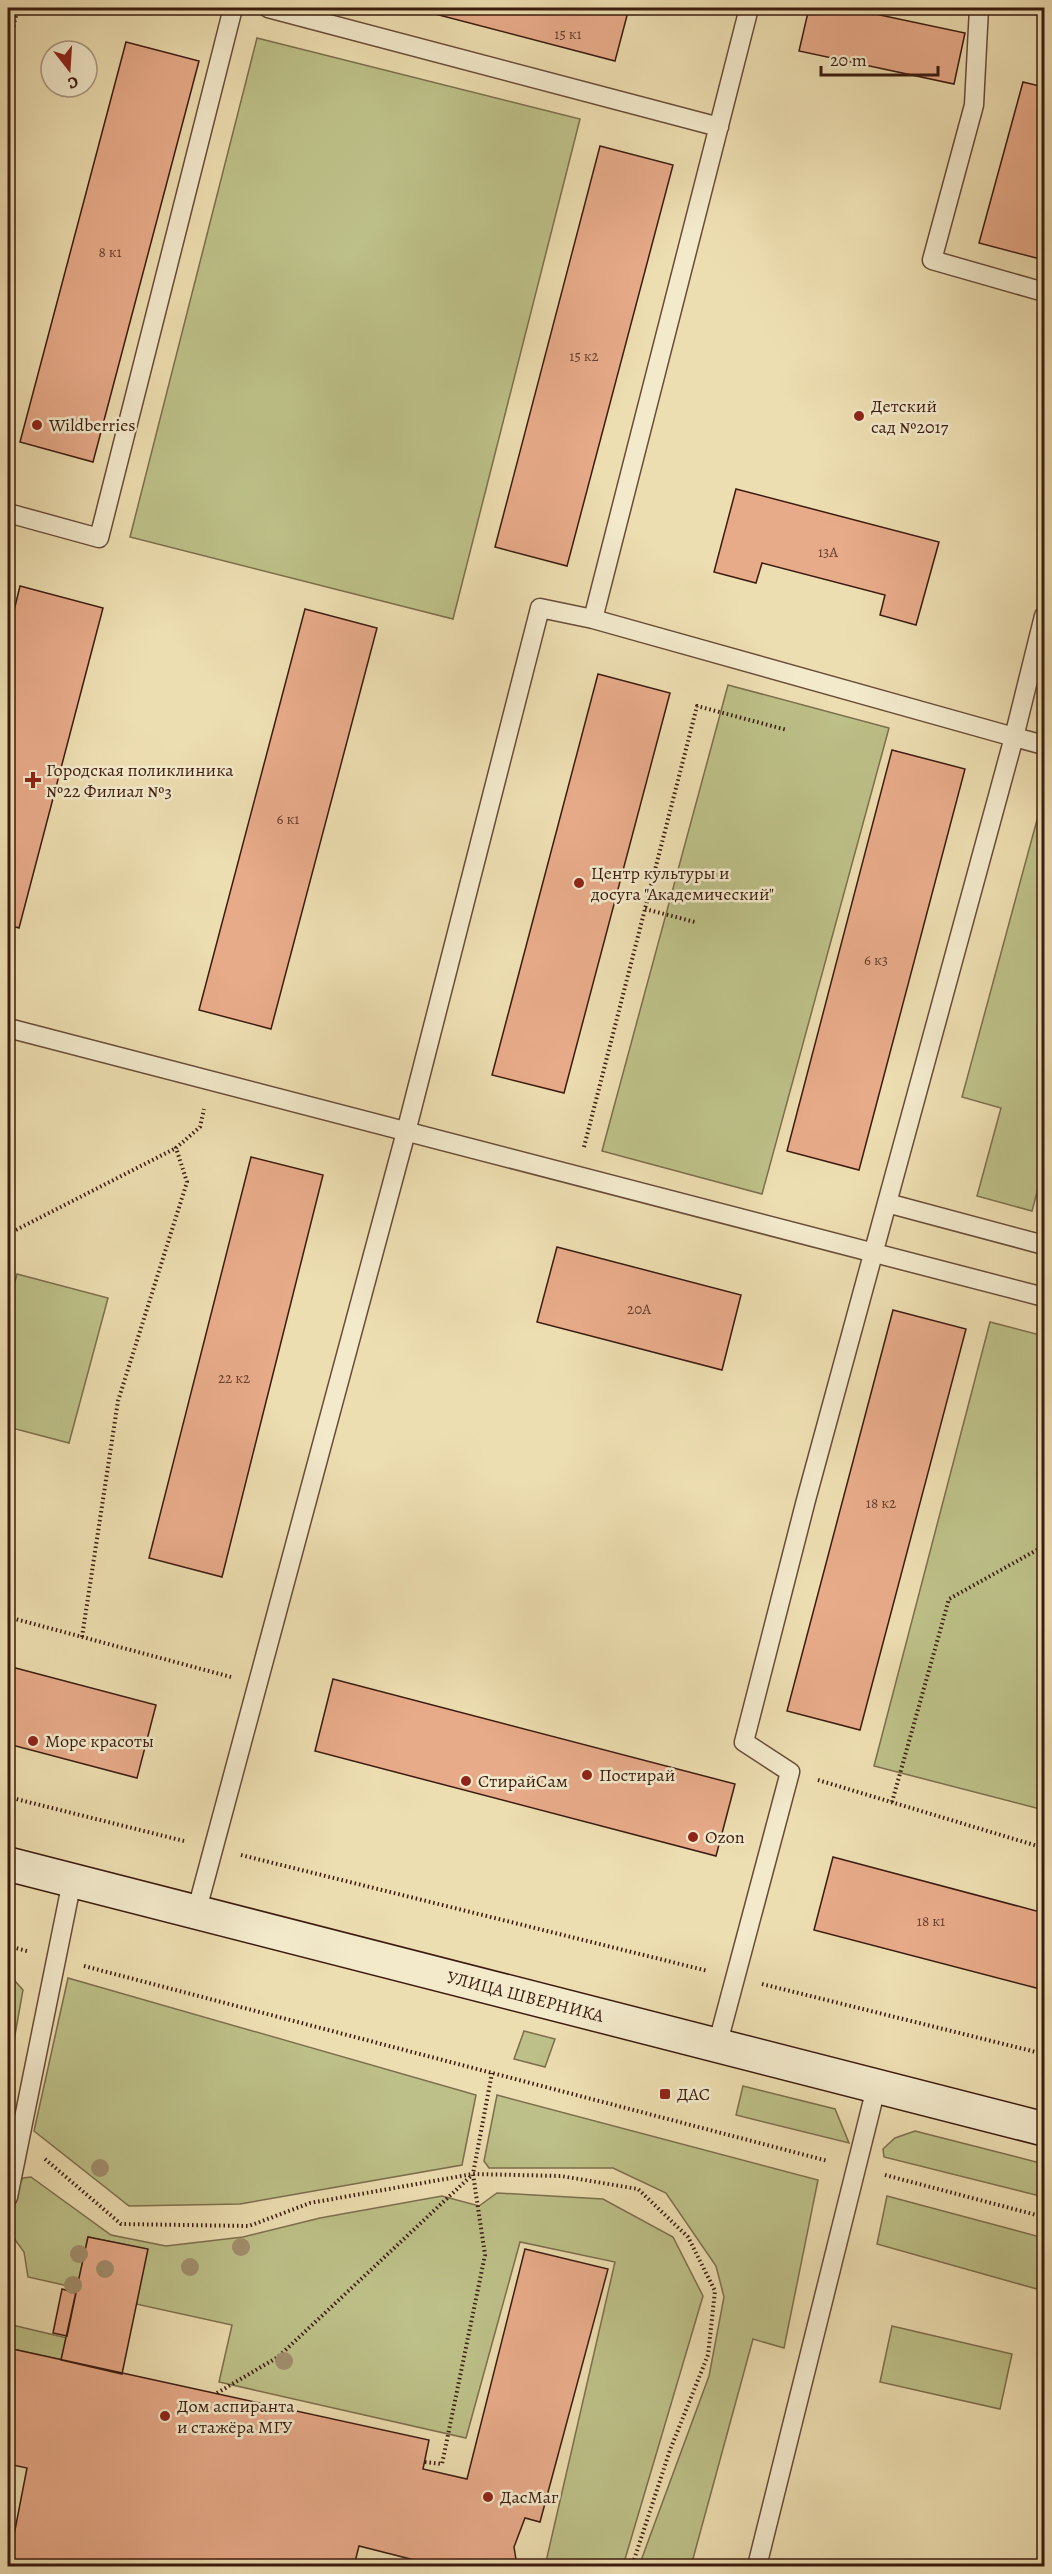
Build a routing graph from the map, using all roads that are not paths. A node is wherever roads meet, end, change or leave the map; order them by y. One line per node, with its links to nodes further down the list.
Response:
1 (232, 8): 7 (lane)
2 (268, 8): 5 (lane)
3 (749, 8): 5 (lane)
4 (980, 8): 6 (lane)
5 (719, 127): 9 (lane)
6 (1044, 292)
7 (8, 513)
8 (1044, 616): 10 (lane)
9 (593, 619): 10 (lane); 13 (lane)
10 (1014, 737): 11 (lane); 14 (lane)
11 (1044, 745)
12 (8, 1028): 13 (lane)
13 (406, 1132): 16 (lane); 20 (lane)
14 (887, 1203): 15 (lane); 16 (lane)
15 (1044, 1245)
16 (873, 1253): 17 (lane); 21 (lane)
17 (1044, 1297)
18 (8, 1864): 19 (street, УЛИЦА ШВЕРНИКА)
19 (72, 1881): 20 (street, УЛИЦА ШВЕРНИКА); 24 (lane)
20 (196, 1913): 21 (street, УЛИЦА ШВЕРНИКА)
21 (717, 2046): 22 (street, УЛИЦА ШВЕРНИКА)
22 (876, 2088): 23 (street, УЛИЦА ШВЕРНИКА); 26 (lane)
23 (1044, 2129)
24 (14, 2130): 25 (lane)
25 (8, 2198)
26 (757, 2566)

